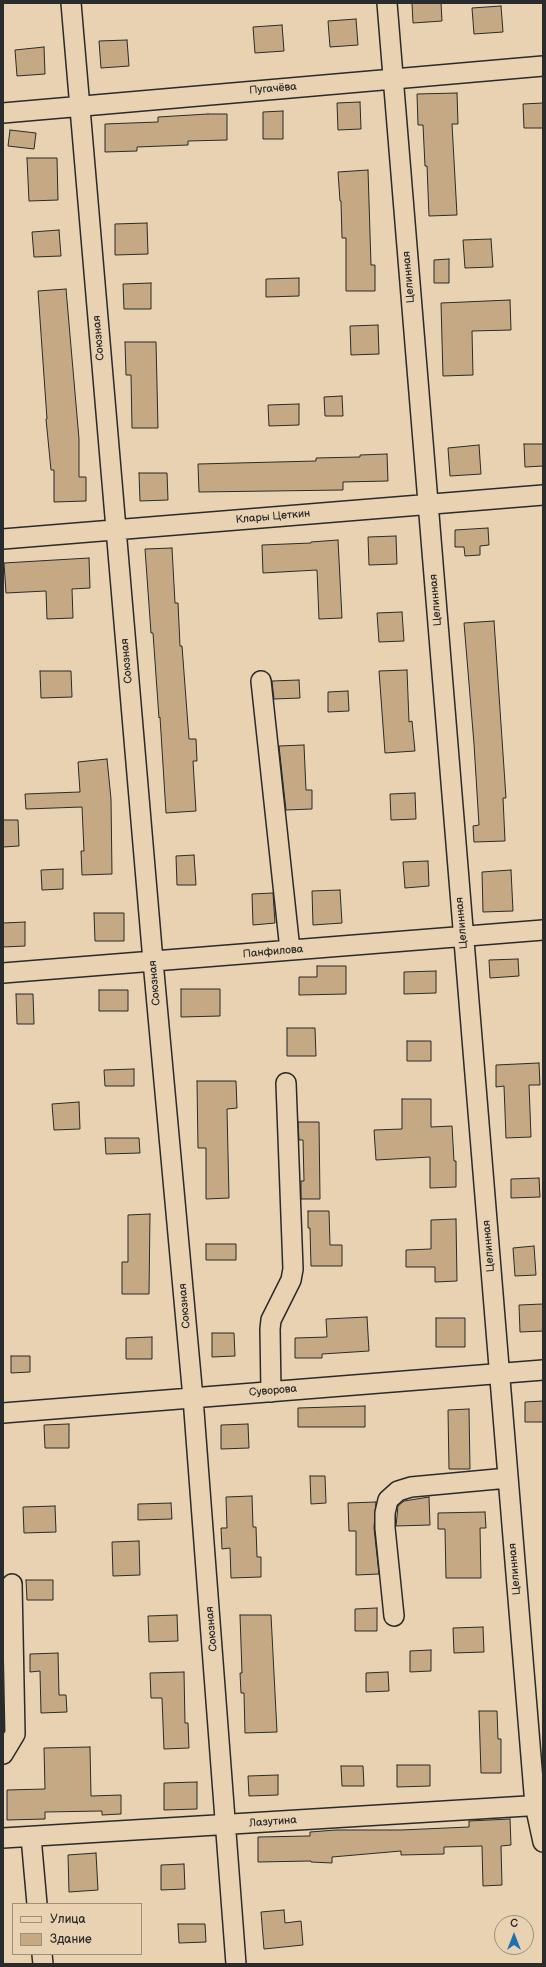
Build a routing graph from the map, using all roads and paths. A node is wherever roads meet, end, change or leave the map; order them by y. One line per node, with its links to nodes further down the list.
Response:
1 (71, 3): 5 (street, Союзная)
2 (387, 3): 4 (street, Целинная)
3 (543, 66): 4 (street, Пугачёва)
4 (393, 79): 5 (street, Пугачёва); 8 (street, Целинная)
5 (79, 106): 6 (street, Пугачёва); 9 (street, Союзная)
6 (3, 113)
7 (543, 495): 8 (street, Клары Цеткин)
8 (428, 504): 9 (street, Клары Цеткин); 13 (street, Целинная)
9 (116, 530): 10 (street, Клары Цеткин); 15 (street, Союзная)
10 (3, 539)
11 (261, 682): 14 (street)
12 (543, 930): 13 (street, Панфилова)
13 (463, 937): 14 (street, Панфилова); 19 (street, Целинная)
14 (290, 950): 15 (street, Панфилова)
15 (153, 961): 16 (street, Панфилова); 21 (street, Союзная)
16 (3, 973)
17 (286, 1083): 20 (street)
18 (543, 1370): 19 (street, Суворова)
19 (499, 1374): 20 (street, Суворова); 23 (street, Целинная)
20 (271, 1392): 21 (street, Суворова)
21 (194, 1398): 22 (street, Суворова); 28 (street, Союзная)
22 (3, 1413)
23 (508, 1478): 25 (street); 27 (street, Целинная)
24 (12, 1584): 26 (street)
25 (394, 1616)
26 (3, 1754)
27 (539, 1805): 28 (street, Лазутина); 31 (street, Целинная)
28 (227, 1824): 29 (street, Лазутина); 33 (street, Союзная)
29 (31, 1837): 30 (street, Лазутина); 32 (street)
30 (3, 1838)
31 (543, 1842)
32 (37, 1903)
33 (236, 1964)

